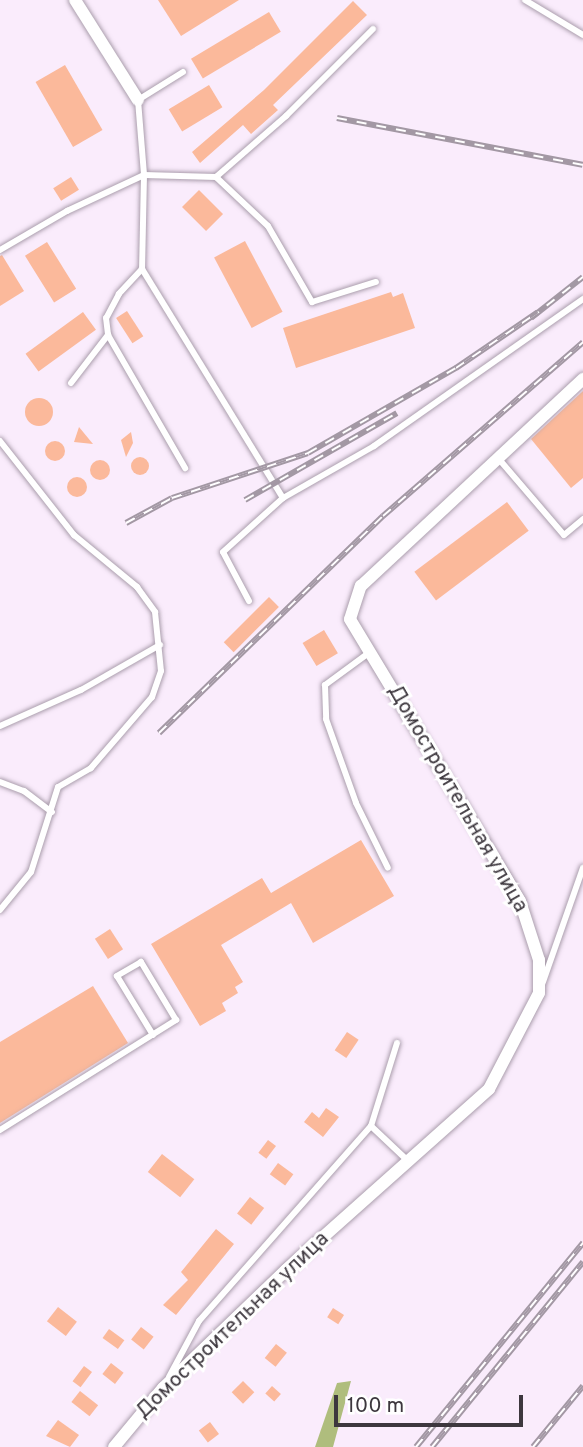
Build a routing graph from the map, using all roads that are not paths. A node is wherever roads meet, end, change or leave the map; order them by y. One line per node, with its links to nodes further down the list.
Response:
1 (75, 0): 6 (street)
2 (524, 0): 4 (lane)
3 (373, 29): 8 (lane)
4 (583, 35)
5 (183, 72): 6 (lane)
6 (138, 100): 7 (lane)
7 (144, 175): 8 (lane); 9 (lane); 10 (lane)
8 (216, 177): 11 (lane)
9 (0, 250)
10 (142, 269): 13 (lane); 19 (lane)
11 (376, 282)
12 (583, 299): 19 (lane)
13 (108, 335): 15 (lane); 18 (lane)
14 (583, 379): 17 (street, Домостроительная улица)
15 (71, 383)
16 (0, 441): 22 (lane)
17 (497, 456): 20 (lane); 23 (street, Домостроительная улица)
18 (185, 468)
19 (283, 498): 21 (lane)
20 (583, 519)
21 (249, 601)
22 (160, 645): 24 (lane); 26 (lane)
23 (370, 652): 27 (lane); 30 (street, Домостроительная улица)
24 (0, 726)
25 (0, 782): 26 (lane)
26 (52, 812): 29 (lane)
27 (388, 868)
28 (583, 868): 30 (lane)
29 (0, 909)
30 (539, 993): 35 (street, Домостроительная улица)
31 (153, 1035): 31 (lane); 34 (lane)
32 (397, 1043): 33 (lane)
33 (372, 1126): 35 (lane); 36 (lane)
34 (0, 1130)
35 (408, 1161): 36 (street, Домостроительная улица)
36 (163, 1388): 37 (street, Домостроительная улица)
37 (114, 1447)

